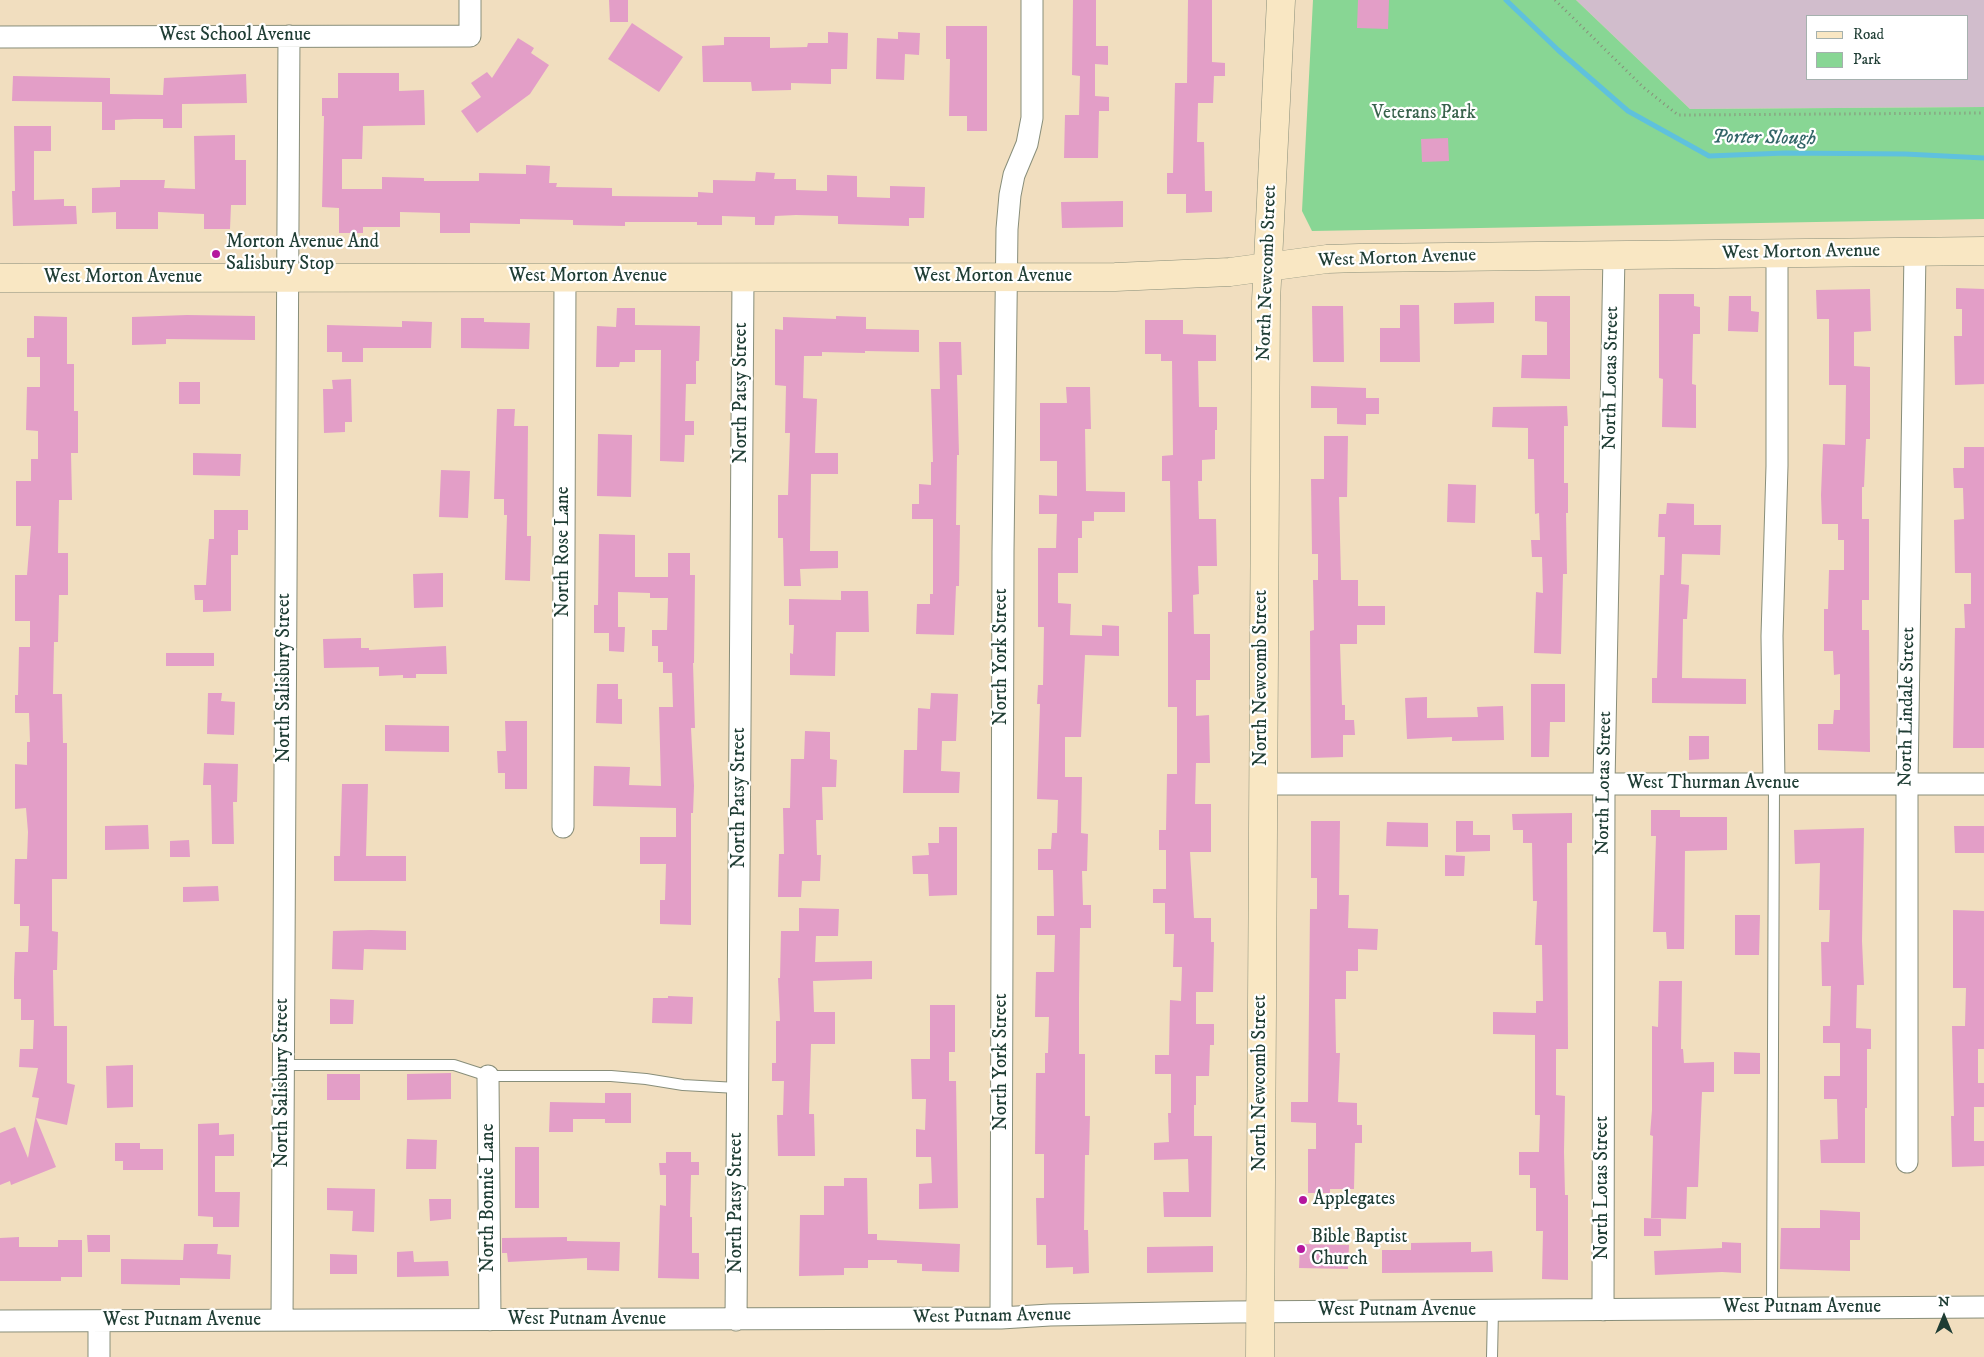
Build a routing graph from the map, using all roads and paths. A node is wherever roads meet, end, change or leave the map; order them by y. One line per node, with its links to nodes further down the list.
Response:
1 (470, 0): 5 (street, West School Avenue)
2 (1032, 0): 15 (street, North York Street)
3 (1281, 0): 12 (main road, North Newcomb Street)
4 (1554, 0): 7 (path)
5 (289, 36): 6 (street, West School Avenue); 17 (street, North Salisbury Street)
6 (0, 37)
7 (1984, 112)
8 (1916, 251): 9 (main road, West Morton Avenue); 10 (main road, West Morton Avenue); 21 (street, North Lindale Street)
9 (1984, 251)
10 (1777, 253): 11 (main road, West Morton Avenue); 20 (street)
11 (1614, 256): 12 (main road, West Morton Avenue); 19 (street, North Lotas Street)
12 (1267, 269): 15 (main road, West Morton Avenue); 18 (main road, North Newcomb Street)
13 (565, 277): 14 (main road, West Morton Avenue); 17 (main road, West Morton Avenue); 23 (street, North Rose Lane)
14 (743, 277): 15 (main road, West Morton Avenue); 26 (street, North Patsy Street)
15 (1006, 277): 33 (street, North York Street)
16 (0, 278): 17 (main road, West Morton Avenue)
17 (287, 278): 24 (street, North Salisbury Street)
18 (1262, 784): 19 (street, West Thurman Avenue); 32 (main road, North Newcomb Street)
19 (1604, 784): 20 (street, West Thurman Avenue); 31 (street, North Lotas Street)
20 (1774, 784): 21 (street, West Thurman Avenue); 29 (lane)
21 (1907, 784): 22 (street, West Thurman Avenue); 27 (street, North Lindale Street)
22 (1984, 784)
23 (563, 827)
24 (283, 1065): 25 (lane); 34 (street, North Salisbury Street)
25 (488, 1076): 26 (lane); 35 (street, North Bonnie Lane)
26 (737, 1088): 36 (street, North Patsy Street)
27 (1907, 1162)
28 (1984, 1307): 29 (street, West Putnam Avenue)
29 (1772, 1308): 31 (street, West Putnam Avenue)
30 (1493, 1310): 31 (street, West Putnam Avenue); 32 (street, West Putnam Avenue); 41 (lane)
31 (1603, 1310)
32 (1260, 1312): 33 (street, West Putnam Avenue); 40 (main road, North Newcomb Street)
33 (1001, 1318): 36 (street, West Putnam Avenue)
34 (282, 1320): 35 (street, West Putnam Avenue); 38 (street, West Putnam Avenue)
35 (490, 1320): 36 (street, West Putnam Avenue)
36 (736, 1320)
37 (0, 1321): 38 (street, West Putnam Avenue)
38 (99, 1321): 39 (street)
39 (99, 1357)
40 (1260, 1357)
41 (1492, 1357)

